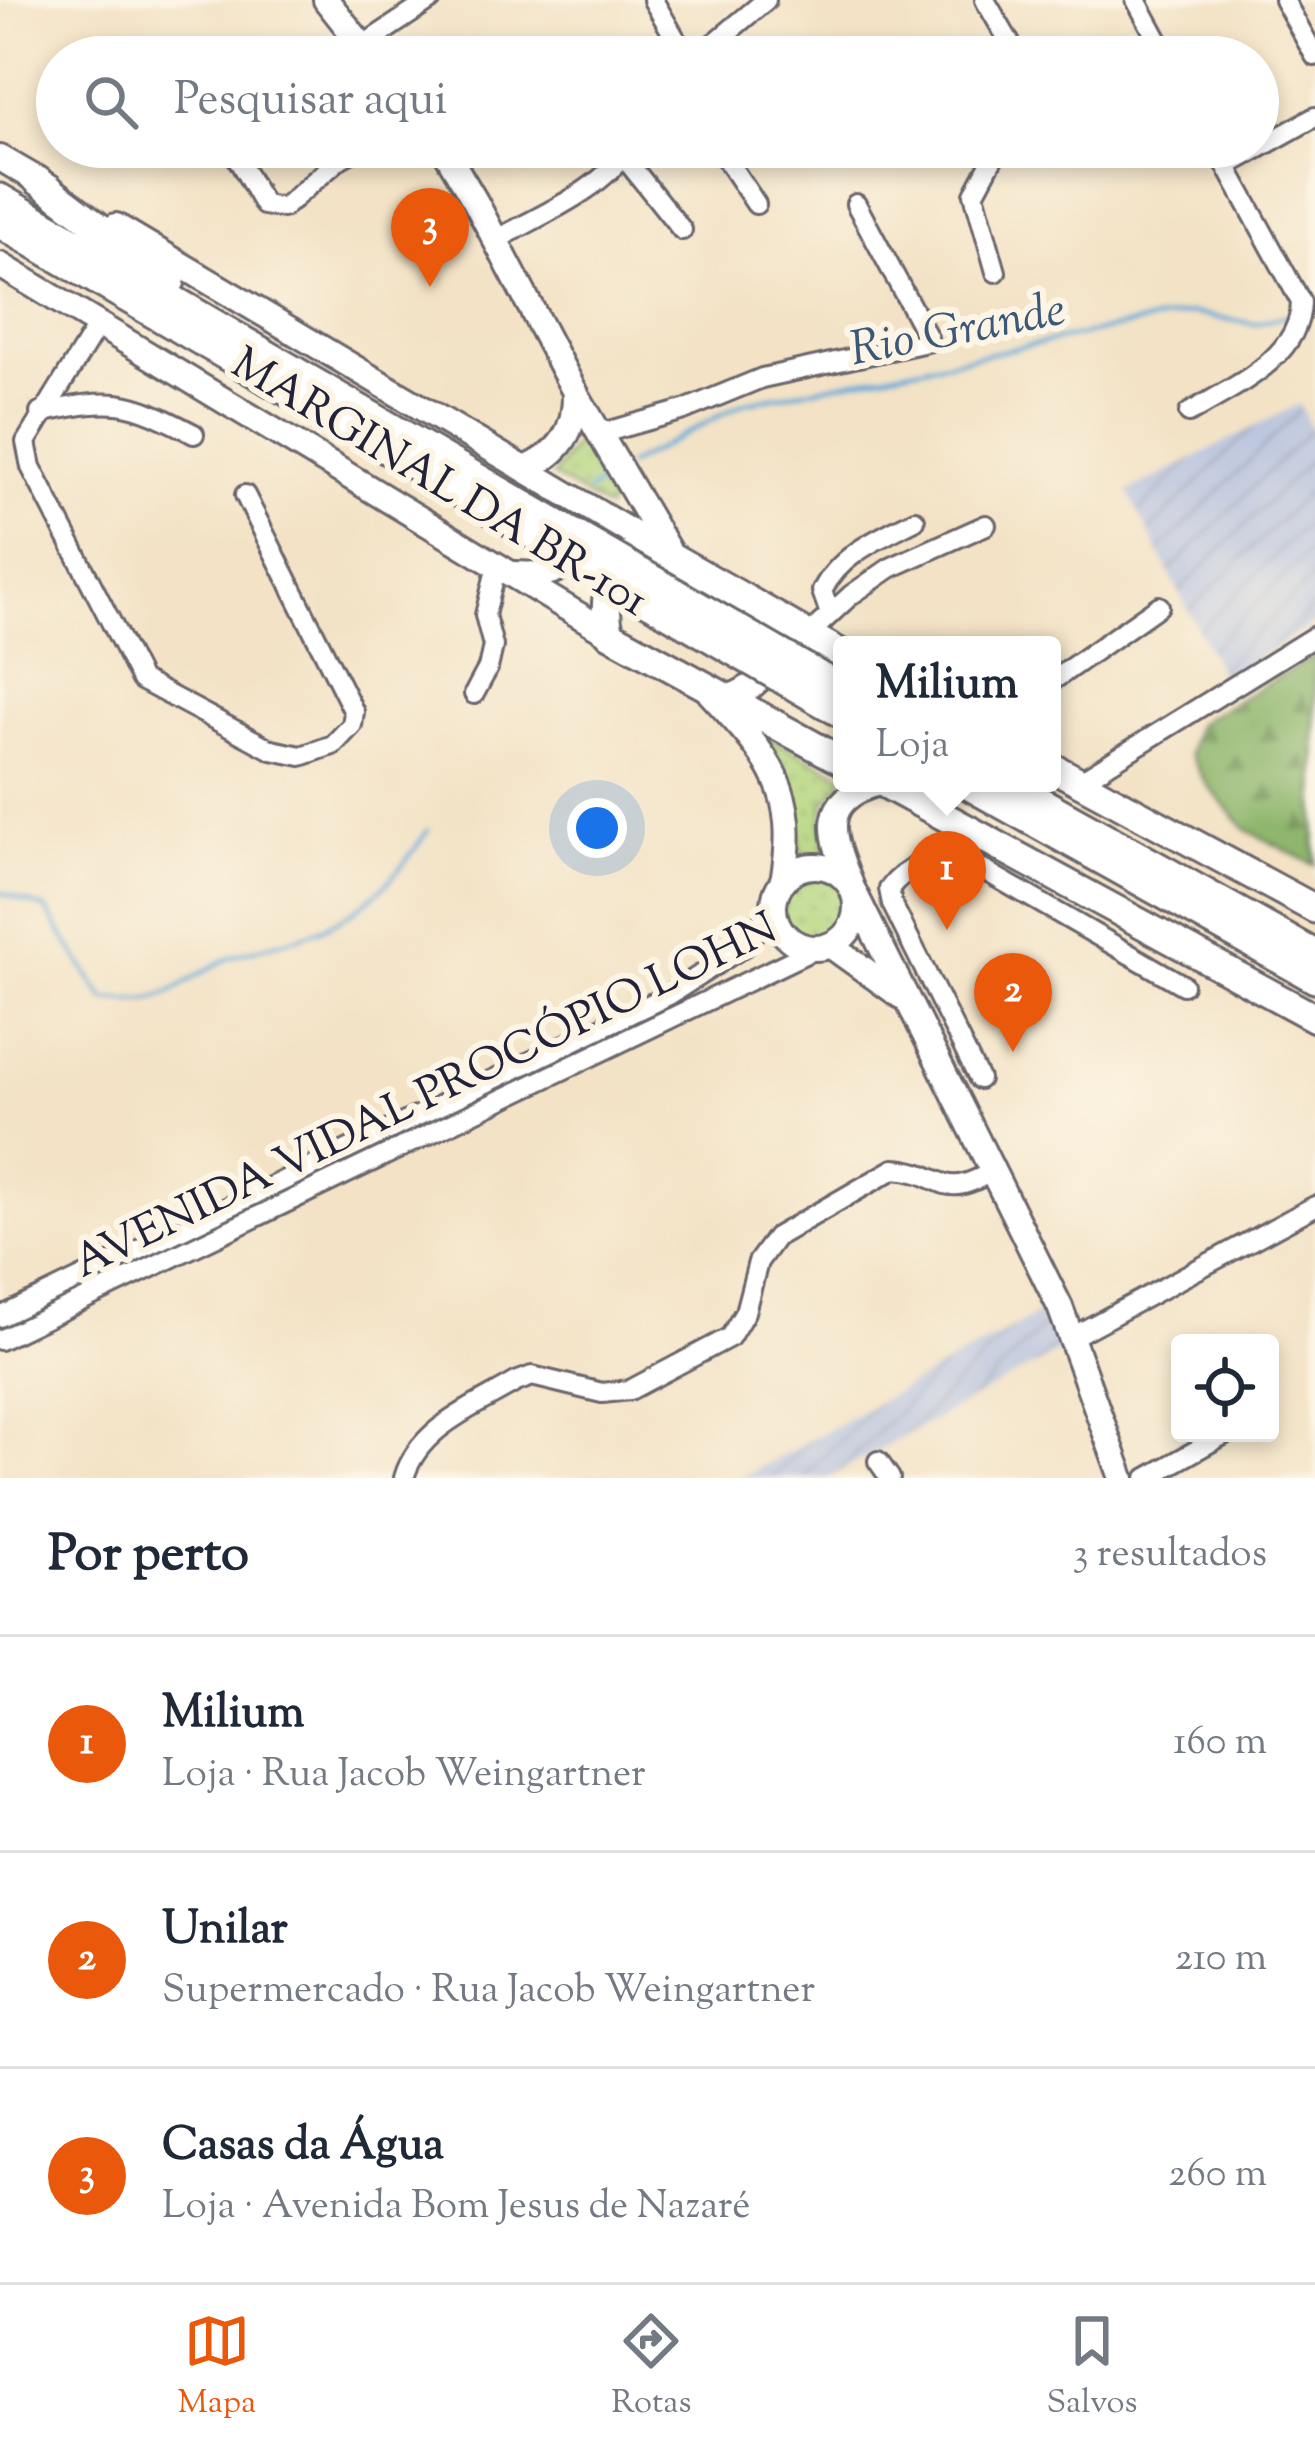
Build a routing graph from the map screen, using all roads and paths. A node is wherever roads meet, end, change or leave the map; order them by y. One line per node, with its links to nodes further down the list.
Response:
1 (326, 0): 8 (main road)
2 (431, 0): 9 (street)
3 (653, 0): 10 (street)
4 (985, 0): 12 (street)
5 (1136, 0): 13 (street)
6 (1284, 0): 14 (street)
7 (757, 2): 11 (street)
8 (355, 36)
9 (386, 36)
10 (674, 36)
11 (721, 36)
12 (1006, 36)
13 (1156, 36)
14 (1315, 56)
15 (1315, 117): 16 (street)
16 (1279, 137)
17 (0, 158): 26 (main road, MARGINAL DA BR-101)
18 (244, 168): 19 (street)
19 (322, 168)
20 (454, 168): 32 (main road)
21 (606, 168): 32 (street)
22 (638, 168): 31 (street)
23 (732, 168): 28 (street)
24 (988, 168): 34 (street)
25 (1227, 168): 39 (street)
26 (37, 180): 36 (highway); 42 (main road, MARGINAL DA BR-101)
27 (0, 198): 36 (highway)
28 (756, 204)
29 (856, 204): 41 (street)
30 (0, 224): 45 (highway)
31 (682, 230)
32 (496, 240): 37 (main road)
33 (0, 265): 35 (main road, MARGINAL DA BR-101)
34 (996, 272)
35 (99, 323): 38 (street); 52 (main road, MARGINAL DA BR-101)
36 (275, 359): 45 (highway)
37 (575, 392): 41 (main road); 42 (main road)
38 (40, 413): 40 (street); 46 (street)
39 (1189, 413)
40 (194, 434)
41 (599, 434): 43 (main road)
42 (525, 469): 44 (main road, MARGINAL DA BR-101)
43 (624, 476): 49 (main road); 51 (main road)
44 (554, 487): 49 (main road, MARGINAL DA BR-101); 52 (main road)
45 (483, 494): 62 (highway, bridge); 65 (highway, bridge)
46 (245, 495)
47 (915, 520): 55 (street)
48 (986, 526): 55 (street)
49 (623, 528): 50 (main road); 51 (main road, MARGINAL DA BR-101)
50 (625, 557): 51 (highway); 56 (highway)
51 (672, 557): 54 (highway, MARGINAL DA BR-101)
52 (504, 570): 56 (main road, MARGINAL DA BR-101); 63 (street)
53 (1159, 606): 60 (street)
54 (767, 611): 57 (highway, MARGINAL DA BR-101); 64 (main road)
55 (830, 614): 57 (street)
56 (610, 634): 64 (highway, MARGINAL DA BR-101)
57 (808, 635): 59 (highway, MARGINAL DA BR-101)
58 (1315, 636): 69 (street)
59 (833, 649)
60 (1061, 675)
61 (833, 679): 66 (highway)
62 (833, 684)
63 (474, 694)
64 (716, 694): 67 (highway, MARGINAL DA BR-101); 74 (main road)
65 (833, 708)
66 (833, 755)
67 (833, 757)
68 (1061, 772): 69 (highway)
69 (1078, 782): 77 (highway)
70 (852, 792): 75 (main road)
71 (898, 792): 79 (highway)
72 (980, 792): 84 (highway)
73 (1024, 792): 78 (highway)
74 (783, 881): 75 (main road); 76 (main road)
75 (852, 887): 81 (main road); 86 (main road)
76 (773, 906): 81 (main road); 91 (street, AVENIDA VIDAL PROCÓPIO LOHN)
77 (1315, 909)
78 (1254, 920): 80 (highway); 82 (highway)
79 (1158, 932): 83 (street); 87 (highway)
80 (1315, 943)
81 (823, 947): 86 (main road); 91 (street, AVENIDA VIDAL PROCÓPIO LOHN)
82 (1315, 954)
83 (1141, 961): 85 (street); 88 (street)
84 (1315, 979)
85 (1184, 985)
86 (910, 1004): 89 (main road)
87 (1315, 1018)
88 (979, 1079)
89 (993, 1171): 93 (main road); 97 (street)
90 (1315, 1206): 93 (street)
91 (109, 1275): 92 (street, AVENIDA VIDAL PROCÓPIO LOHN); 94 (street, AVENIDA VIDAL PROCÓPIO LOHN)
92 (0, 1317)
93 (1072, 1337): 99 (main road)
94 (0, 1340)
95 (1212, 1442): 100 (street)
96 (878, 1460): 98 (street)
97 (404, 1478)
98 (890, 1478)
99 (1122, 1478)
100 (1147, 1478)

